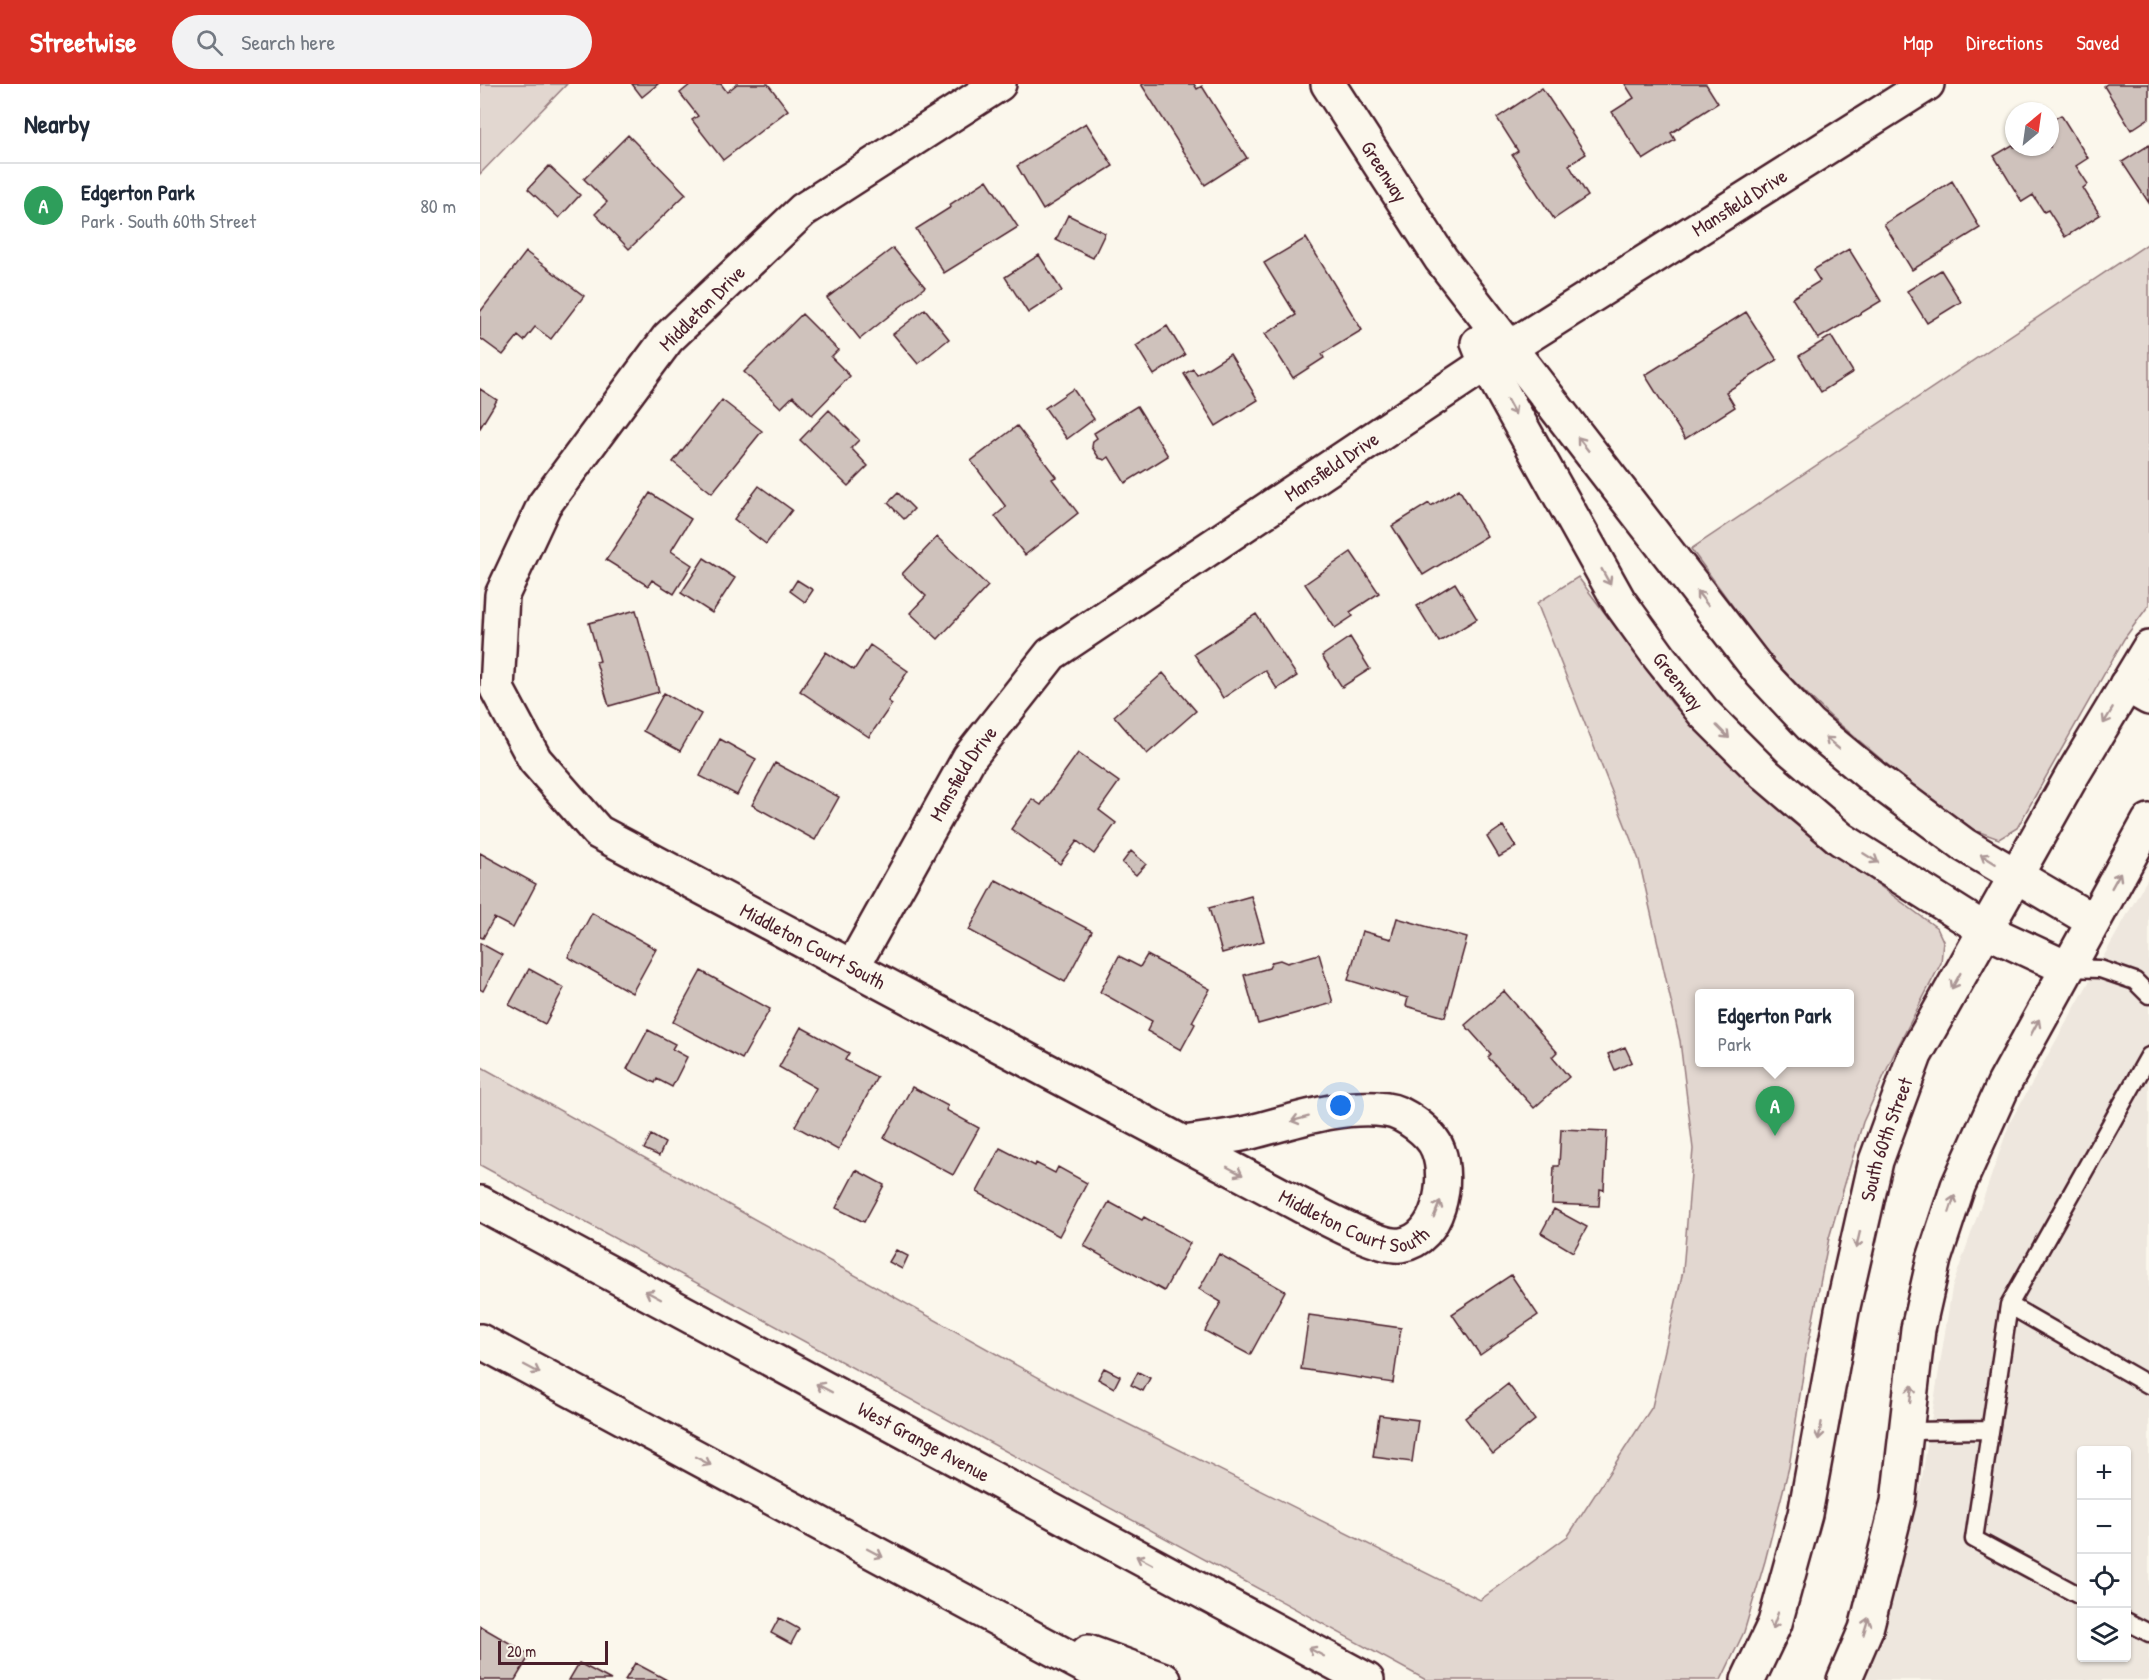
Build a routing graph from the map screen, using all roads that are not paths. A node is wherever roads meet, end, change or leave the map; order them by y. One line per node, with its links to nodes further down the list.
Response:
1 (999, 84): 6 (street, Middleton Drive)
2 (1328, 84): 4 (street, Greenway)
3 (1927, 84): 4 (street, Mansfield Drive)
4 (1497, 355): 9 (street, Greenway, one-way to 4); 11 (street, Greenway, one-way to 11); 12 (street, Mansfield Drive)
5 (2149, 648): 7 (street, South 60th Street)
6 (497, 689): 12 (street, Middleton Court South)
7 (2137, 692): 9 (street, South 60th Street, one-way to 9)
8 (2149, 821): 10 (street, one-way to 8)
9 (2015, 876): 10 (street, Greenway); 11 (street, South 60th Street)
10 (2093, 921): 13 (street)
11 (1985, 930): 13 (street, Greenway); 30 (street, South 60th Street, one-way to 30)
12 (853, 966): 16 (street, Middleton Court South)
13 (2067, 968): 14 (lane); 22 (street, one-way to 13)
14 (2149, 995)
15 (2149, 1056): 18 (lane)
16 (1183, 1143): 16 (street, Middleton Court South, one-way to 16)
17 (480, 1203): 29 (street, West Grange Avenue, one-way to 17)
18 (2009, 1305): 20 (lane); 21 (lane)
19 (480, 1341): 24 (street, one-way to 24)
20 (2149, 1385)
21 (1990, 1430): 22 (lane); 23 (lane)
22 (1907, 1431): 31 (street, one-way to 22)
23 (2077, 1594)
24 (999, 1620): 27 (street); 28 (street)
25 (2131, 1623): 26 (lane)
26 (2149, 1633)
27 (1111, 1680)
28 (1164, 1680)
29 (1367, 1680)
30 (1748, 1680)
31 (1844, 1680)

